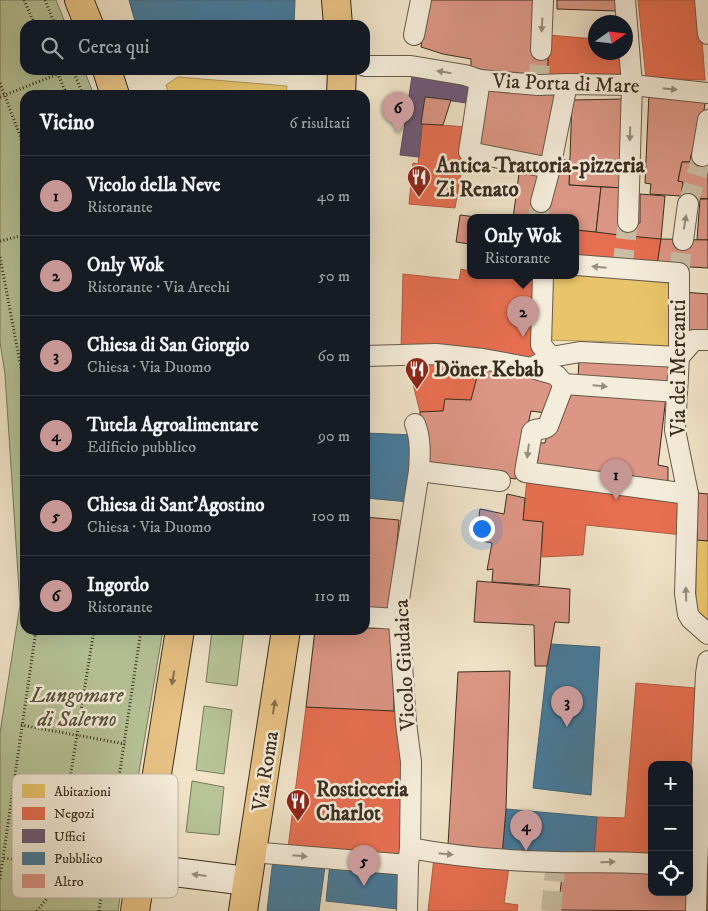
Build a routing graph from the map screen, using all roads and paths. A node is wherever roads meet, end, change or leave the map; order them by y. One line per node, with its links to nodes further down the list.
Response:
1 (24, 0): 9 (path)
2 (44, 0): 10 (path)
3 (79, 0): 11 (main road)
4 (336, 0): 12 (main road)
5 (420, 0): 13 (street)
6 (543, 0): 15 (street, one-way to 15)
7 (625, 0): 25 (street)
8 (706, 1): 14 (street)
9 (34, 20)
10 (53, 20)
11 (87, 20)
12 (338, 20)
13 (414, 34)
14 (708, 34)
15 (541, 50)
16 (370, 66): 22 (street, Via Porta di Mare, one-way to 16)
17 (50, 75): 31 (path)
18 (58, 75): 26 (path)
19 (75, 75): 27 (path)
20 (109, 75): 28 (main road)
21 (342, 75): 29 (main road)
22 (480, 80): 24 (street, Via Porta di Mare); 36 (street)
23 (0, 83): 31 (path)
24 (567, 84): 25 (street, Via Porta di Mare); 36 (street)
25 (632, 85): 30 (street, Via Porta di Mare, one-way to 30); 39 (street, one-way to 39)
26 (65, 90)
27 (81, 90)
28 (113, 90)
29 (341, 90)
30 (708, 93)
31 (5, 95): 32 (path); 34 (path)
32 (0, 97)
33 (708, 120): 35 (street)
34 (20, 136)
35 (702, 156)
36 (550, 168): 37 (street)
37 (541, 202)
38 (688, 204): 41 (street, one-way to 38)
39 (628, 222)
40 (20, 236): 42 (path)
41 (682, 240)
42 (0, 242)
43 (0, 256): 47 (path)
44 (579, 264): 49 (street, Via dei Mercanti, one-way to 44)
45 (543, 279): 50 (street)
46 (708, 340): 49 (street)
47 (20, 353)
48 (370, 356): 51 (street)
49 (679, 356): 50 (street); 53 (street, Via dei Mercanti)
50 (551, 357): 51 (street)
51 (532, 368): 52 (street)
52 (564, 384): 53 (street, one-way to 53); 57 (street, one-way to 57)
53 (677, 392): 57 (street, Via dei Mercanti)
54 (415, 424): 55 (street, Vicolo Giudaica)
55 (418, 471): 56 (street); 59 (street, Vicolo Giudaica)
56 (500, 481)
57 (688, 494): 60 (street, Via dei Mercanti, one-way to 57)
58 (370, 617): 59 (street)
59 (398, 619): 76 (street, Vicolo Giudaica)
60 (708, 634)
61 (35, 635): 67 (path)
62 (93, 635): 68 (path)
63 (140, 635): 69 (path)
64 (179, 635): 73 (main road, one-way to 73)
65 (285, 635): 75 (main road, Via Roma, one-way to 65)
66 (708, 661): 80 (street)
67 (21, 725): 68 (path); 70 (path)
68 (78, 735): 69 (path); 71 (path)
69 (125, 744): 72 (path)
70 (15, 774)
71 (71, 774)
72 (120, 774)
73 (157, 774)
74 (12, 795): 77 (path)
75 (252, 852): 76 (street, one-way to 76); 83 (main road, Via Roma)
76 (409, 857): 79 (street, one-way to 79); 91 (street, Vicolo Giudaica)
77 (4, 858): 78 (path); 82 (path)
78 (12, 859)
79 (648, 864)
80 (698, 867): 92 (street)
81 (178, 872): 83 (street, one-way to 81)
82 (0, 879)
83 (247, 880): 90 (main road, Via Roma)
84 (47, 898): 87 (path)
85 (101, 898): 88 (path)
86 (137, 898): 89 (main road)
87 (38, 911)
88 (99, 911)
89 (135, 911)
90 (243, 911)
91 (407, 911)
92 (696, 911)

